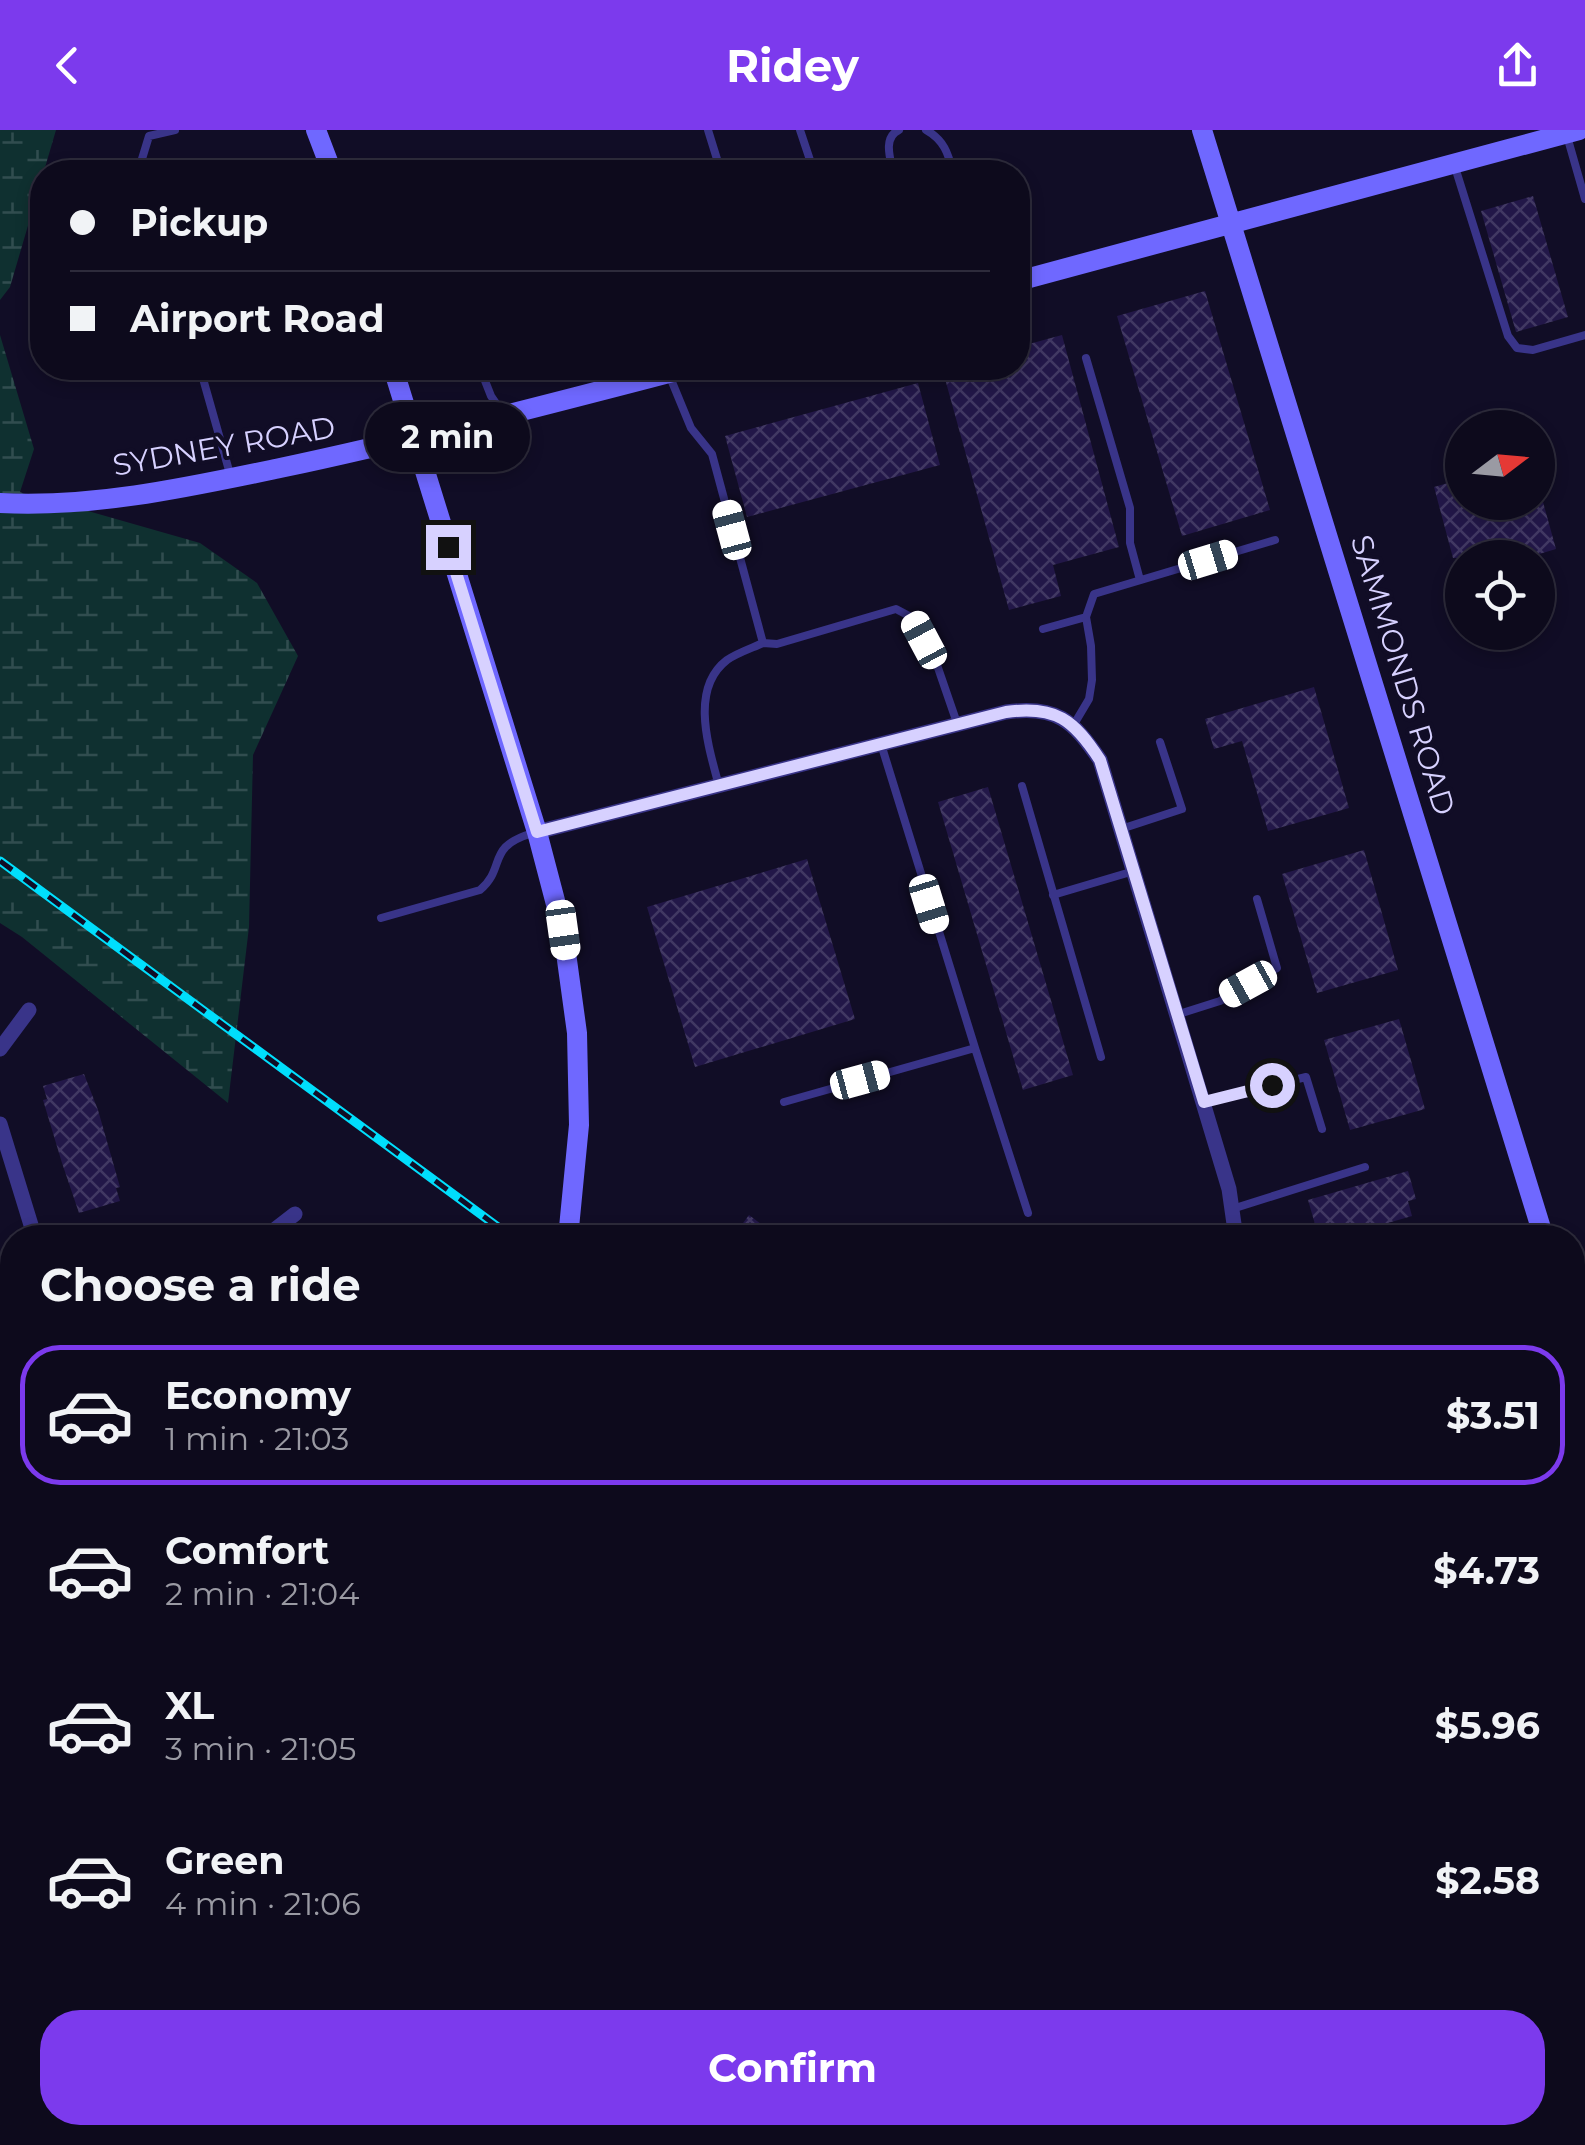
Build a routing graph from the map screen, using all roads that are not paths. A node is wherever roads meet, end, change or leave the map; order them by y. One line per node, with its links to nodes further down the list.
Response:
1 (175, 130): 9 (lane)
2 (316, 130): 10 (street)
3 (708, 130): 11 (lane)
4 (800, 130): 12 (lane)
5 (900, 130): 13 (lane)
6 (926, 130): 14 (lane)
7 (1202, 130): 17 (street, SAMMONDS ROAD)
8 (1573, 132): 15 (street); 16 (lane)
9 (142, 160)
10 (327, 160)
11 (717, 160)
12 (810, 160)
13 (892, 160)
14 (950, 160)
15 (1454, 164): 17 (street); 19 (lane)
16 (1585, 198)
17 (1232, 224): 18 (street); 64 (street, SAMMONDS ROAD)
18 (1030, 278)
19 (1585, 336)
20 (1086, 358): 31 (lane)
21 (203, 380): 28 (lane)
22 (397, 380): 27 (street)
23 (483, 380): 26 (lane)
24 (640, 380): 26 (street, SYDNEY ROAD)
25 (680, 380): 34 (lane)
26 (504, 416): 27 (street, SYDNEY ROAD)
27 (415, 440): 28 (street, SYDNEY ROAD); 42 (street)
28 (232, 478): 29 (street, SYDNEY ROAD)
29 (0, 503)
30 (1276, 540): 31 (lane)
31 (1140, 580): 32 (lane)
32 (1086, 616): 33 (lane); 36 (lane)
33 (1043, 629)
34 (763, 643): 35 (lane); 39 (lane)
35 (958, 725): 36 (street); 38 (street)
36 (1073, 726): 41 (street)
37 (1160, 742): 41 (lane)
38 (881, 744): 39 (street); 50 (lane)
39 (719, 786): 42 (street)
40 (1022, 786): 44 (lane)
41 (1121, 829): 43 (street)
42 (537, 832): 46 (lane); 62 (street)
43 (1134, 871): 44 (lane); 48 (street)
44 (1053, 896): 51 (lane)
45 (1256, 900): 48 (lane)
46 (381, 918)
47 (28, 1010): 49 (street)
48 (1178, 1014): 53 (street)
49 (0, 1048)
50 (975, 1048): 52 (lane); 58 (lane)
51 (1101, 1058)
52 (784, 1102)
53 (1204, 1102): 55 (lane); 57 (street)
54 (0, 1124): 60 (street)
55 (1322, 1129)
56 (1365, 1166): 57 (lane)
57 (1232, 1209): 63 (street)
58 (1028, 1213)
59 (295, 1214): 61 (street)
60 (31, 1225)
61 (281, 1225)
62 (569, 1225)
63 (1234, 1225)
64 (1540, 1225)

